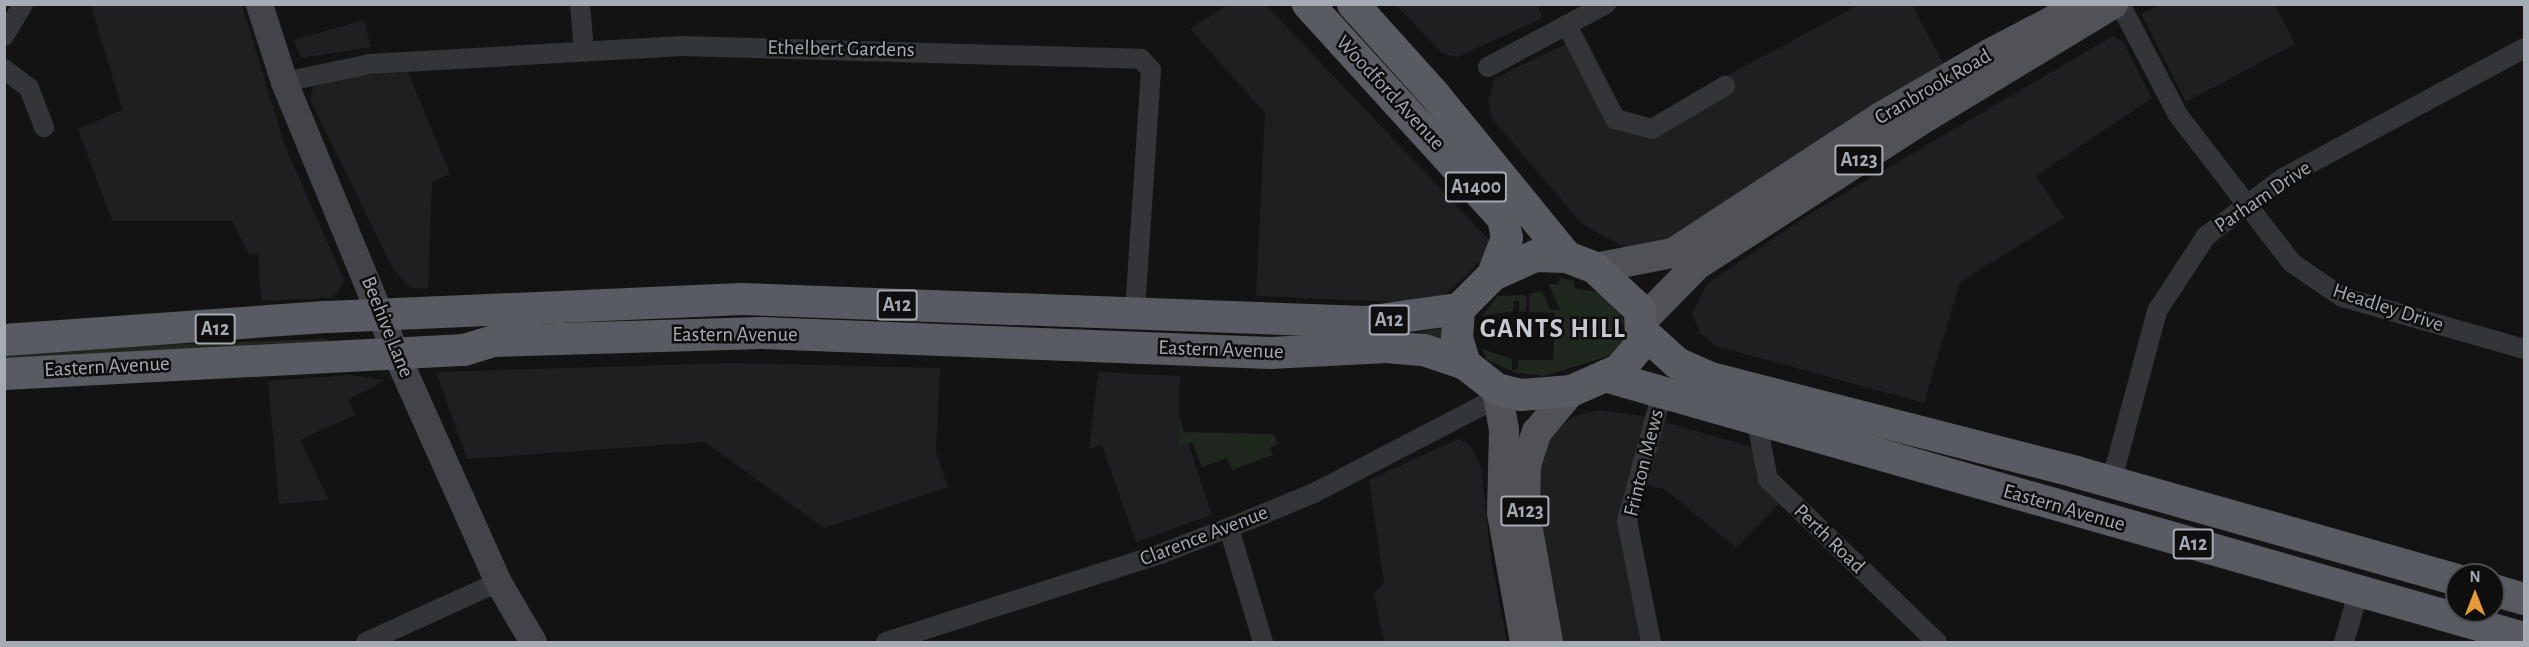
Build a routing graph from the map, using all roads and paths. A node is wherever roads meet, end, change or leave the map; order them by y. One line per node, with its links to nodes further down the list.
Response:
1 (23, 4): 10 (street)
2 (259, 4): 15 (main road, Beehive Lane)
3 (580, 4): 12 (street)
4 (1308, 4): 20 (highway, Woodford Avenue / A1400)
5 (1353, 4): 19 (highway, Woodford Avenue / A1400)
6 (1606, 4): 9 (street)
7 (2120, 4): 18 (street, Headley Drive)
8 (2101, 11): 19 (main road, Cranbrook Road / A123); 25 (main road, Cranbrook Road / A123)
9 (1567, 25): 13 (street); 16 (street)
10 (4, 36)
11 (2524, 48): 18 (street, Parham Drive)
12 (584, 51): 15 (street, Ethelbert Gardens); 22 (street, Ethelbert Gardens)
13 (1488, 67)
14 (4, 69): 17 (street)
15 (284, 82): 23 (main road, Beehive Lane)
16 (1725, 86)
17 (44, 127)
18 (2247, 208): 28 (street, Headley Drive); 37 (street, Parham Drive)
19 (1581, 263): 20 (highway); 25 (highway, A12)
20 (1493, 275): 21 (highway)
21 (1459, 309): 22 (highway, Eastern Avenue / A12); 30 (highway)
22 (1135, 314): 23 (highway, Eastern Avenue / A12)
23 (382, 316): 24 (highway, Eastern Avenue / A12); 27 (highway, A12); 29 (main road, Beehive Lane)
24 (288, 323): 26 (highway, Eastern Avenue / A12); 29 (highway, A12)
25 (1644, 326): 32 (highway, A123); 37 (highway, Eastern Avenue / A12)
26 (4, 340)
27 (494, 341): 29 (highway, Eastern Avenue / A12); 30 (highway, Eastern Avenue / A12)
28 (2524, 349)
29 (396, 354): 31 (highway, Eastern Avenue / A12); 40 (main road, Beehive Lane)
30 (1465, 364): 35 (highway, A12)
31 (4, 374)
32 (1605, 376): 33 (highway, Eastern Avenue / A12); 34 (highway)
33 (1663, 389): 36 (highway, Eastern Avenue / A12); 51 (street, Frinton Mews)
34 (1571, 391): 35 (highway); 50 (main road, A123)
35 (1500, 393): 38 (street, Clarence Avenue); 49 (main road, A123)
36 (1756, 418): 41 (highway, Eastern Avenue / A12); 52 (street, Perth Road)
37 (2111, 483): 39 (highway, Eastern Avenue / A12)
38 (1229, 528): 45 (street, Clarence Avenue); 48 (street)
39 (2445, 577)
40 (498, 582): 46 (street); 47 (main road, Beehive Lane)
41 (2359, 590): 44 (highway, Eastern Avenue / A12); 53 (street)
42 (2505, 593): 43 (highway)
43 (2524, 599)
44 (2524, 638)
45 (895, 641)
46 (366, 642)
47 (533, 642)
48 (1263, 642)
49 (1526, 642)
50 (1548, 642)
51 (1651, 642)
52 (1937, 642)
53 (2344, 642)

